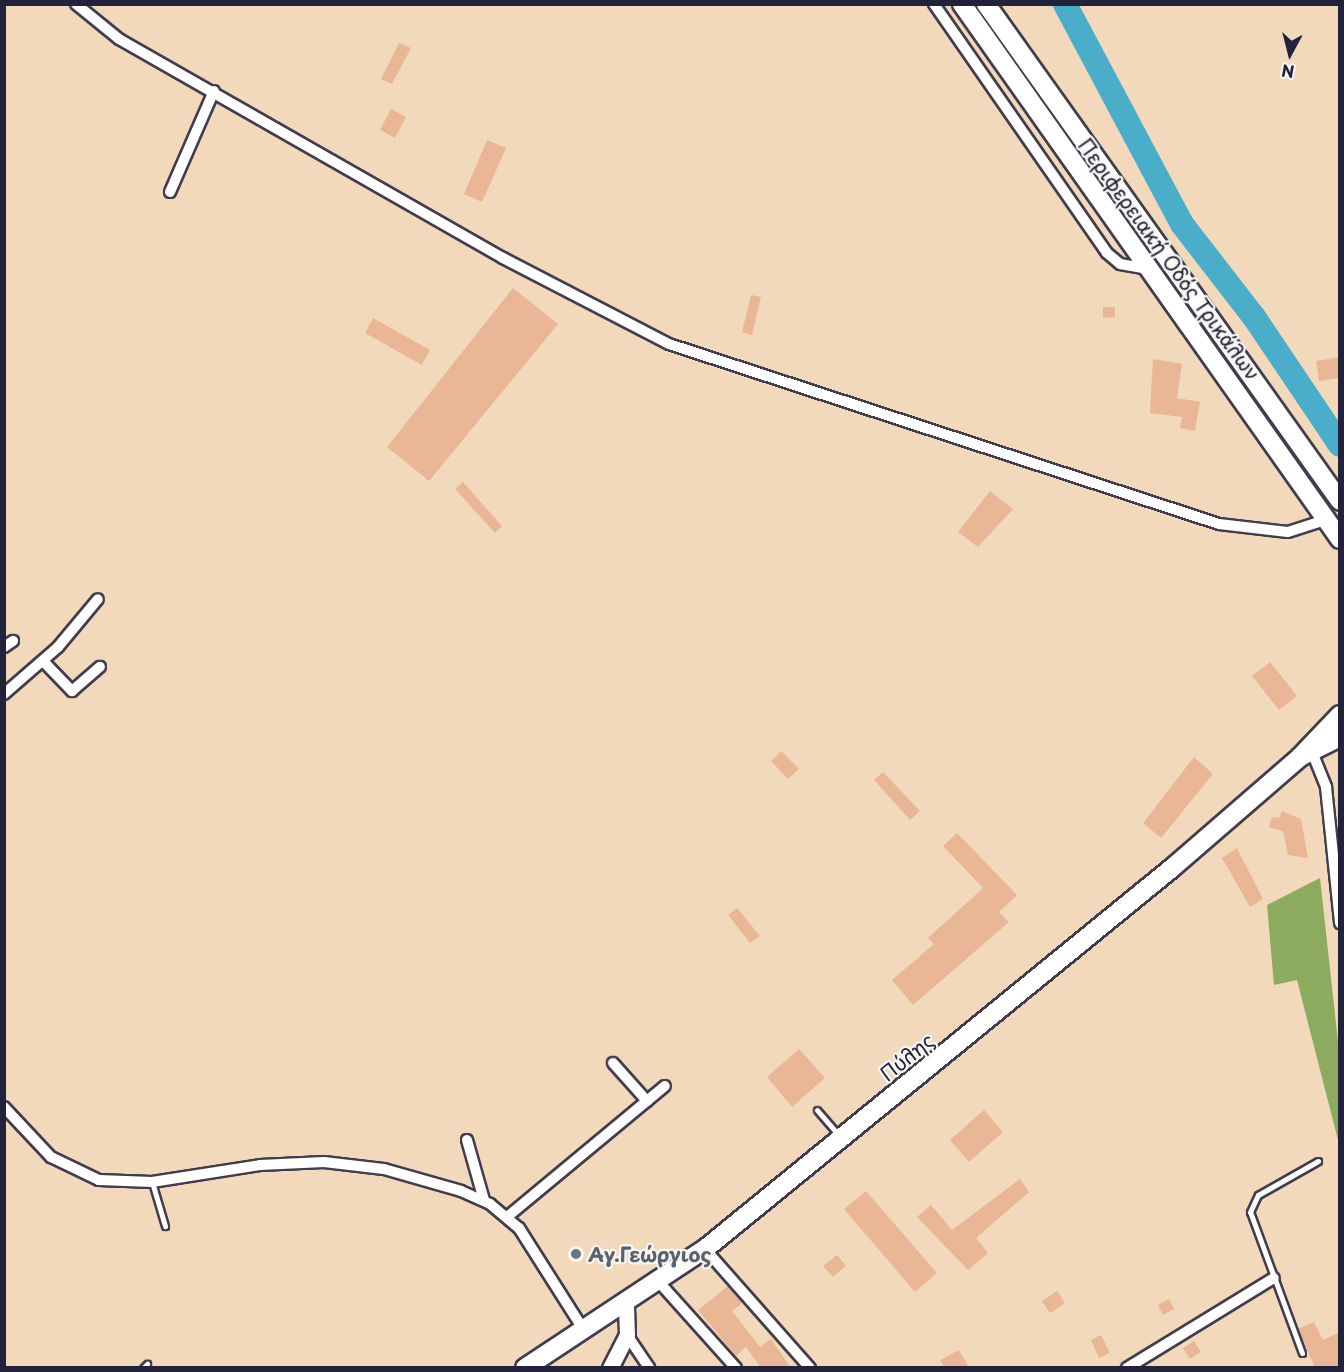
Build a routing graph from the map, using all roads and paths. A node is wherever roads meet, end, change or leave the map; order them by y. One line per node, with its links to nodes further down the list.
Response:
1 (76, 4): 5 (street)
2 (934, 4): 7 (street)
3 (962, 4): 7 (main road, Περιφερειακή Οδός Τρικάλων)
4 (986, 4): 8 (main road, Περιφερειακή Οδός Τρικάλων)
5 (214, 91): 6 (street); 9 (street)
6 (170, 192)
7 (1149, 269): 9 (main road, Περιφερειακή Οδός Τρικάλων)
8 (1340, 501)
9 (1325, 520): 10 (main road, Περιφερειακή Οδός Τρικάλων)
10 (1340, 539)
11 (98, 599): 12 (street)
12 (44, 661): 13 (street); 14 (street)
13 (100, 667)
14 (4, 693)
15 (1340, 715): 17 (main road)
16 (1340, 737): 17 (main road)
17 (1306, 755): 18 (street); 24 (main road, Πύλης)
18 (1340, 923)
19 (613, 1063): 21 (street)
20 (665, 1086): 21 (street)
21 (647, 1101): 29 (street)
22 (5, 1110): 27 (street)
23 (817, 1110): 24 (lane)
24 (841, 1139): 31 (main road, Πύλης)
25 (467, 1140): 28 (street)
26 (1318, 1161): 32 (lane)
27 (152, 1182): 28 (street); 30 (lane)
28 (484, 1200): 29 (street)
29 (507, 1217): 35 (street)
30 (165, 1226)
31 (705, 1249): 33 (main road, Πύλης); 42 (street)
32 (1274, 1278): 37 (lane); 43 (street)
33 (658, 1281): 34 (main road, Πύλης); 41 (street)
34 (626, 1301): 35 (main road, Πύλης); 36 (street)
35 (583, 1329): 38 (main road, Πύλης)
36 (627, 1335): 39 (street); 40 (street)
37 (1302, 1353)
38 (525, 1368)
39 (610, 1368)
40 (649, 1368)
41 (736, 1368)
42 (810, 1368)
43 (1127, 1368)

